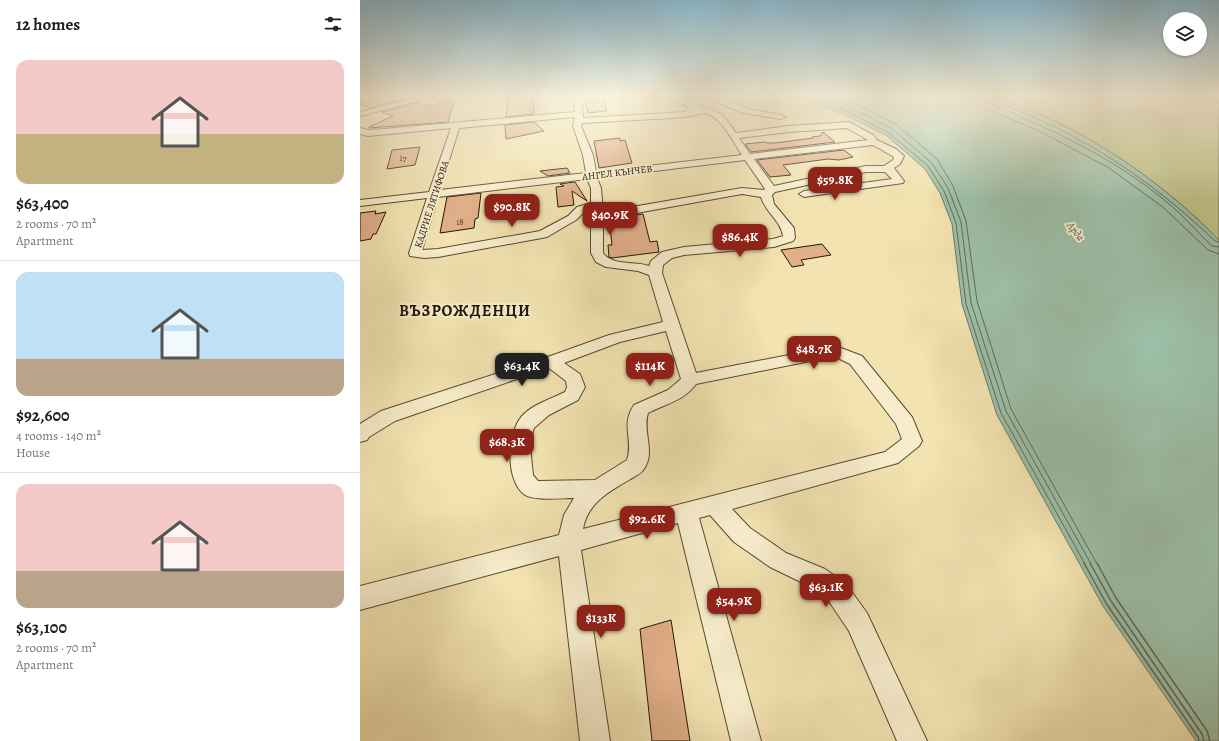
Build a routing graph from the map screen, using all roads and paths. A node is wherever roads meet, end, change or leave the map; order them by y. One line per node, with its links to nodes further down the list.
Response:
1 (454, 131): 11 (street, КАДРИЕ ЛЯТИФОВА)
2 (579, 131): 10 (street)
3 (730, 131): 6 (street)
4 (776, 131): 6 (street)
5 (859, 131): 7 (street)
6 (734, 136): 8 (street)
7 (874, 142): 8 (street, АНГЕЛ КЪНЧЕВ); 9 (street)
8 (747, 157): 10 (street, АНГЕЛ КЪНЧЕВ); 12 (street)
9 (886, 169): 12 (street); 12 (street)
10 (591, 175): 11 (street, АНГЕЛ КЪНЧЕВ); 14 (street)
11 (434, 194): 13 (street, АНГЕЛ КЪНЧЕВ); 14 (street, КАДРИЕ ЛЯТИФОВА)
12 (768, 194): 14 (street); 15 (street)
13 (360, 202)
14 (597, 211): 15 (street)
15 (654, 273): 16 (street)
16 (672, 325): 17 (street); 18 (street)
17 (551, 362): 19 (street); 20 (street)
18 (690, 380): 20 (street); 21 (street)
19 (360, 435)
20 (599, 488): 23 (street)
21 (714, 504): 22 (street); 27 (street)
22 (686, 512): 23 (street); 26 (street)
23 (569, 543): 24 (street); 25 (street)
24 (360, 598)
25 (595, 741)
26 (746, 741)
27 (912, 741)

